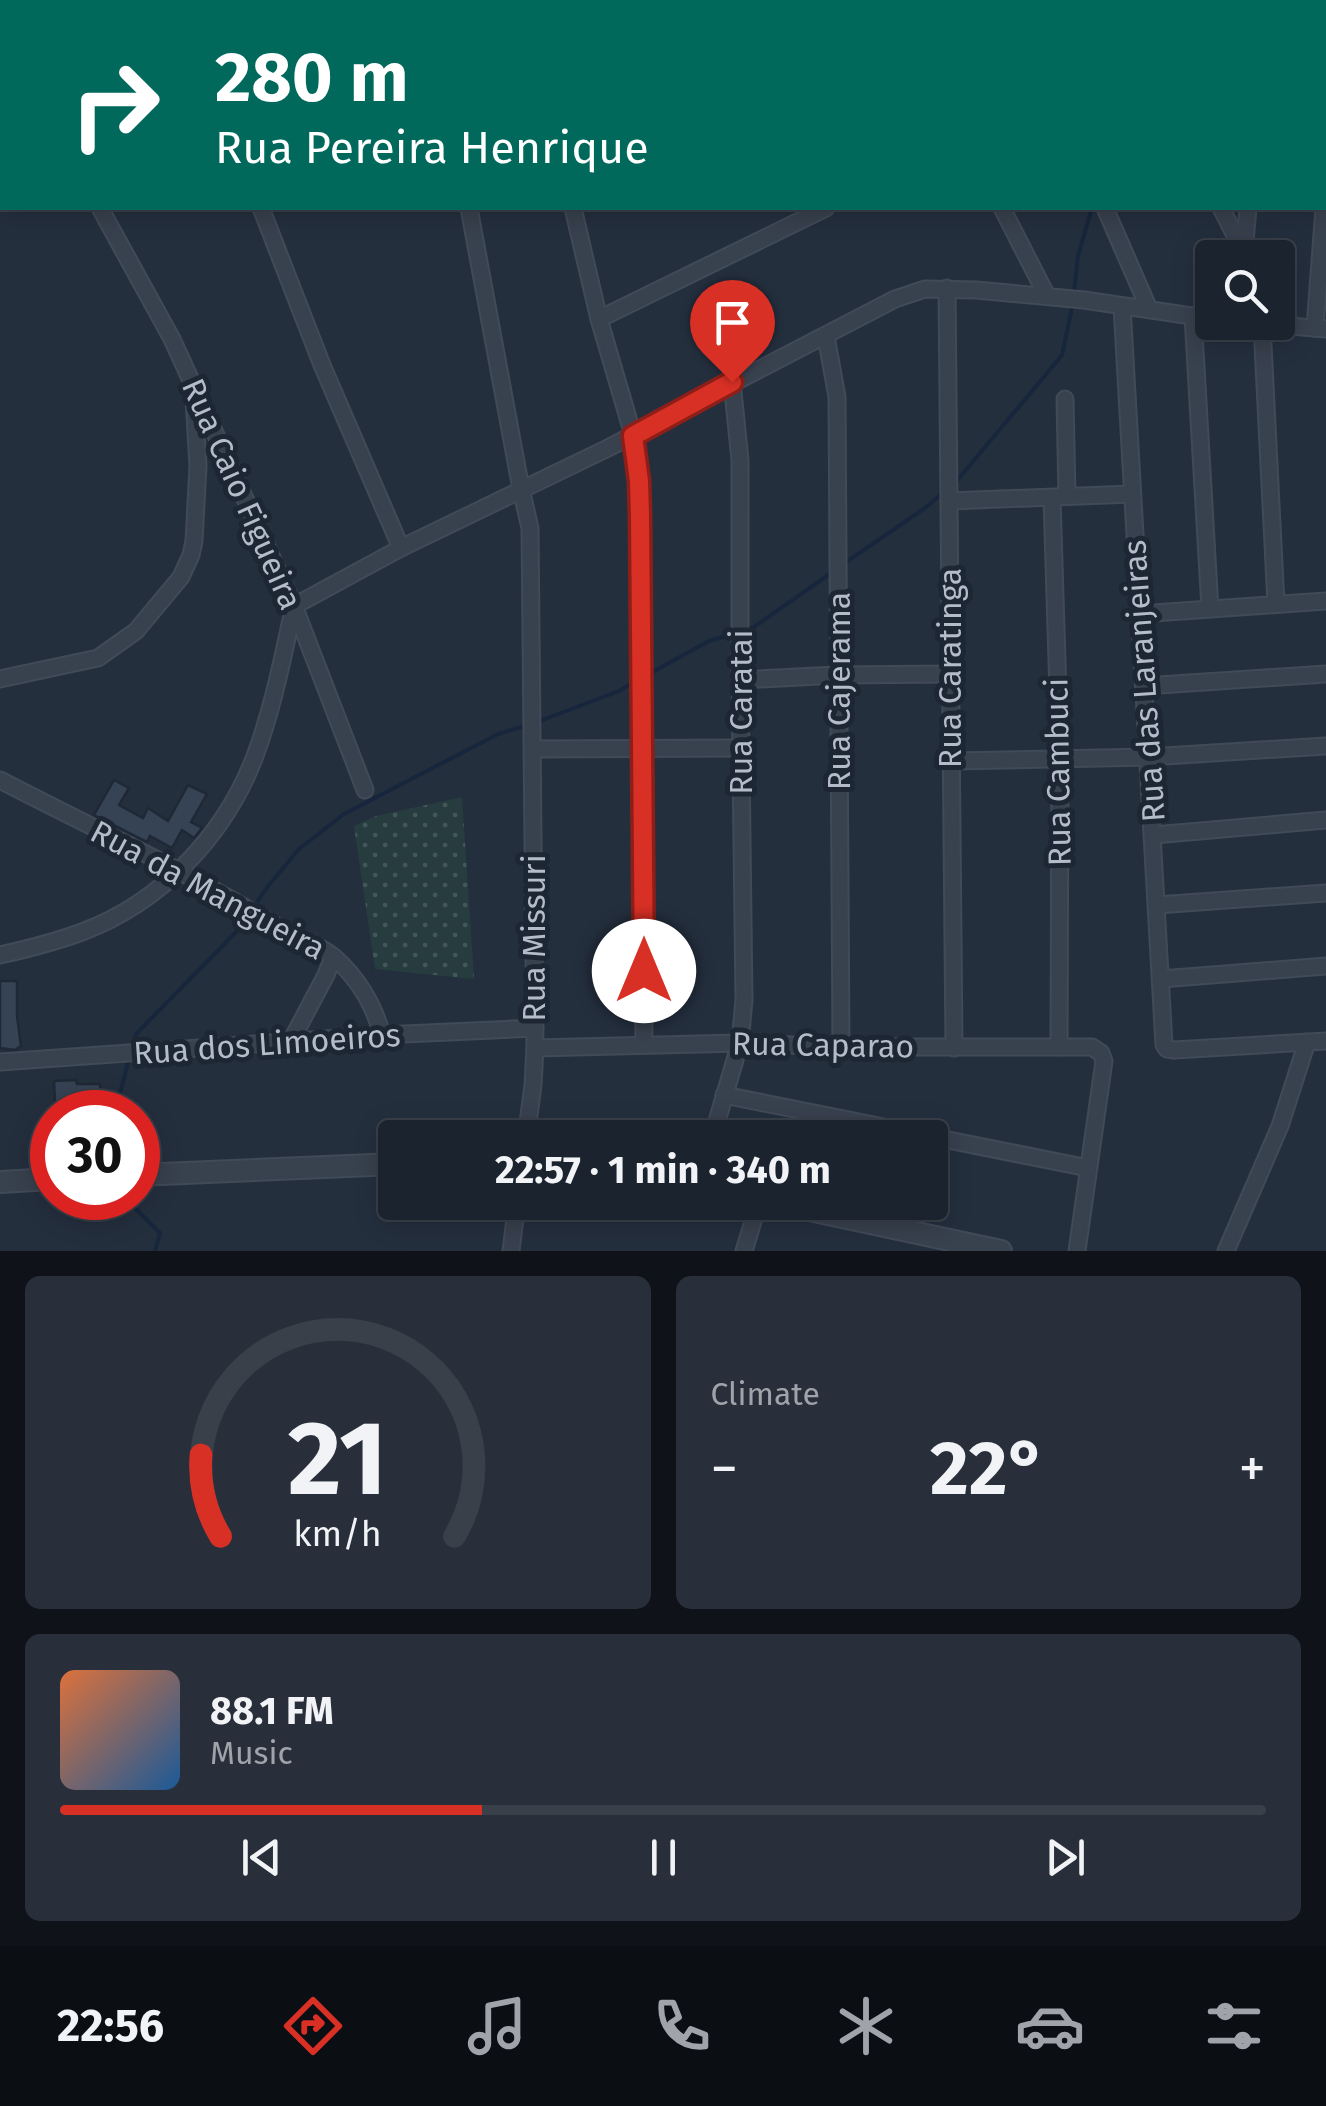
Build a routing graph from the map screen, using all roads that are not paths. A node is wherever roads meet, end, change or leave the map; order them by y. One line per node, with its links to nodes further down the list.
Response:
1 (101, 210): 24 (street, Rua Caio Figueira)
2 (261, 210): 31 (street)
3 (469, 210): 27 (street, Rua Missuri)
4 (573, 210): 18 (street)
5 (822, 210): 18 (street)
6 (1003, 210): 14 (street)
7 (1222, 210): 11 (street)
8 (1248, 210): 12 (street)
9 (1324, 210): 20 (street)
10 (1106, 211): 16 (street)
11 (1237, 240)
12 (1245, 240)
13 (946, 288): 14 (street); 21 (street); 30 (street, Rua Caratinga)
14 (1049, 296): 15 (street)
15 (1122, 306): 16 (street); 28 (street, Rua das Laranjeiras)
16 (1150, 309): 17 (street)
17 (1193, 316): 35 (street)
18 (599, 320): 26 (street)
19 (1295, 327): 20 (street)
20 (1320, 329)
21 (826, 336): 23 (street); 37 (street, Rua Cajerama)
22 (1252, 340): 33 (street)
23 (732, 382): 26 (street); 41 (street, Rua Caratai)
24 (194, 389): 34 (street, Rua Caio Figueira); 40 (street)
25 (1065, 400): 29 (street, Rua Cambuci)
26 (633, 436): 27 (street); 46 (street)
27 (521, 489): 31 (street); 43 (street, Rua Missuri)
28 (1132, 494): 29 (street); 36 (street, Rua das Laranjeiras)
29 (1059, 497): 30 (street); 48 (street, Rua Cambuci)
30 (949, 500): 38 (street, Rua Caratinga)
31 (401, 548): 34 (street)
32 (1326, 601): 33 (street)
33 (1276, 604): 35 (street)
34 (294, 606): 51 (street, Rua Caio Figueira); 54 (street)
35 (1210, 609): 36 (street)
36 (1139, 614): 42 (street, Rua das Laranjeiras)
37 (838, 674): 38 (street); 41 (street); 69 (street, Rua Cajerama)
38 (950, 674): 49 (street, Rua Caratinga)
39 (1326, 674): 42 (street)
40 (0, 679)
41 (740, 680): 45 (street, Rua Caratai)
42 (1144, 686): 47 (street, Rua das Laranjeiras)
43 (534, 743): 46 (street); 61 (street, Rua Missuri)
44 (1326, 746): 47 (street)
45 (741, 748): 46 (street); 66 (street, Rua Caratai)
46 (643, 750): 67 (street)
47 (1149, 757): 48 (street); 53 (street, Rua das Laranjeiras)
48 (1060, 759): 49 (street); 68 (street, Rua Cambuci)
49 (951, 761): 71 (street, Rua Caratinga)
50 (0, 780): 54 (street, Rua da Mangueira)
51 (365, 790)
52 (1326, 820): 53 (street)
53 (1154, 835): 56 (street, Rua das Laranjeiras)
54 (179, 872): 57 (street); 58 (street, Rua da Mangueira)
55 (1326, 893): 56 (street)
56 (1157, 905): 60 (street, Rua das Laranjeiras)
57 (0, 956)
58 (333, 957): 62 (street, Rua da Mangueira); 63 (street)
59 (1326, 966): 60 (street)
60 (1161, 979): 65 (street, Rua das Laranjeiras)
61 (534, 1028): 62 (street, Rua dos Limoeiros); 70 (street, Rua Missuri)
62 (382, 1034): 63 (street, Rua dos Limoeiros)
63 (291, 1041): 72 (street, Rua dos Limoeiros)
64 (1326, 1041): 65 (street)
65 (1307, 1042): 88 (street)
66 (740, 1043): 67 (street, Rua Caparao); 69 (street, Rua Caparao); 73 (street, Rua Caratai)
67 (644, 1045): 70 (street, Rua Caparao)
68 (1060, 1046): 71 (street, Rua Caparao); 77 (street, Rua Caparao)
69 (841, 1047): 71 (street, Rua Caparao)
70 (535, 1048): 74 (street, Rua Missuri)
71 (954, 1048)
72 (0, 1062)
73 (724, 1095): 75 (street, Rua Caratai); 77 (street)
74 (528, 1120)
75 (717, 1120)
76 (378, 1165): 78 (street)
77 (1088, 1168): 87 (street)
78 (160, 1174)
79 (30, 1180): 80 (street)
80 (0, 1182)
81 (515, 1220): 84 (street)
82 (753, 1220): 85 (street)
83 (856, 1220): 86 (street)
84 (511, 1251)
85 (744, 1251)
86 (1001, 1251)
87 (1077, 1251)
88 (1226, 1251)

